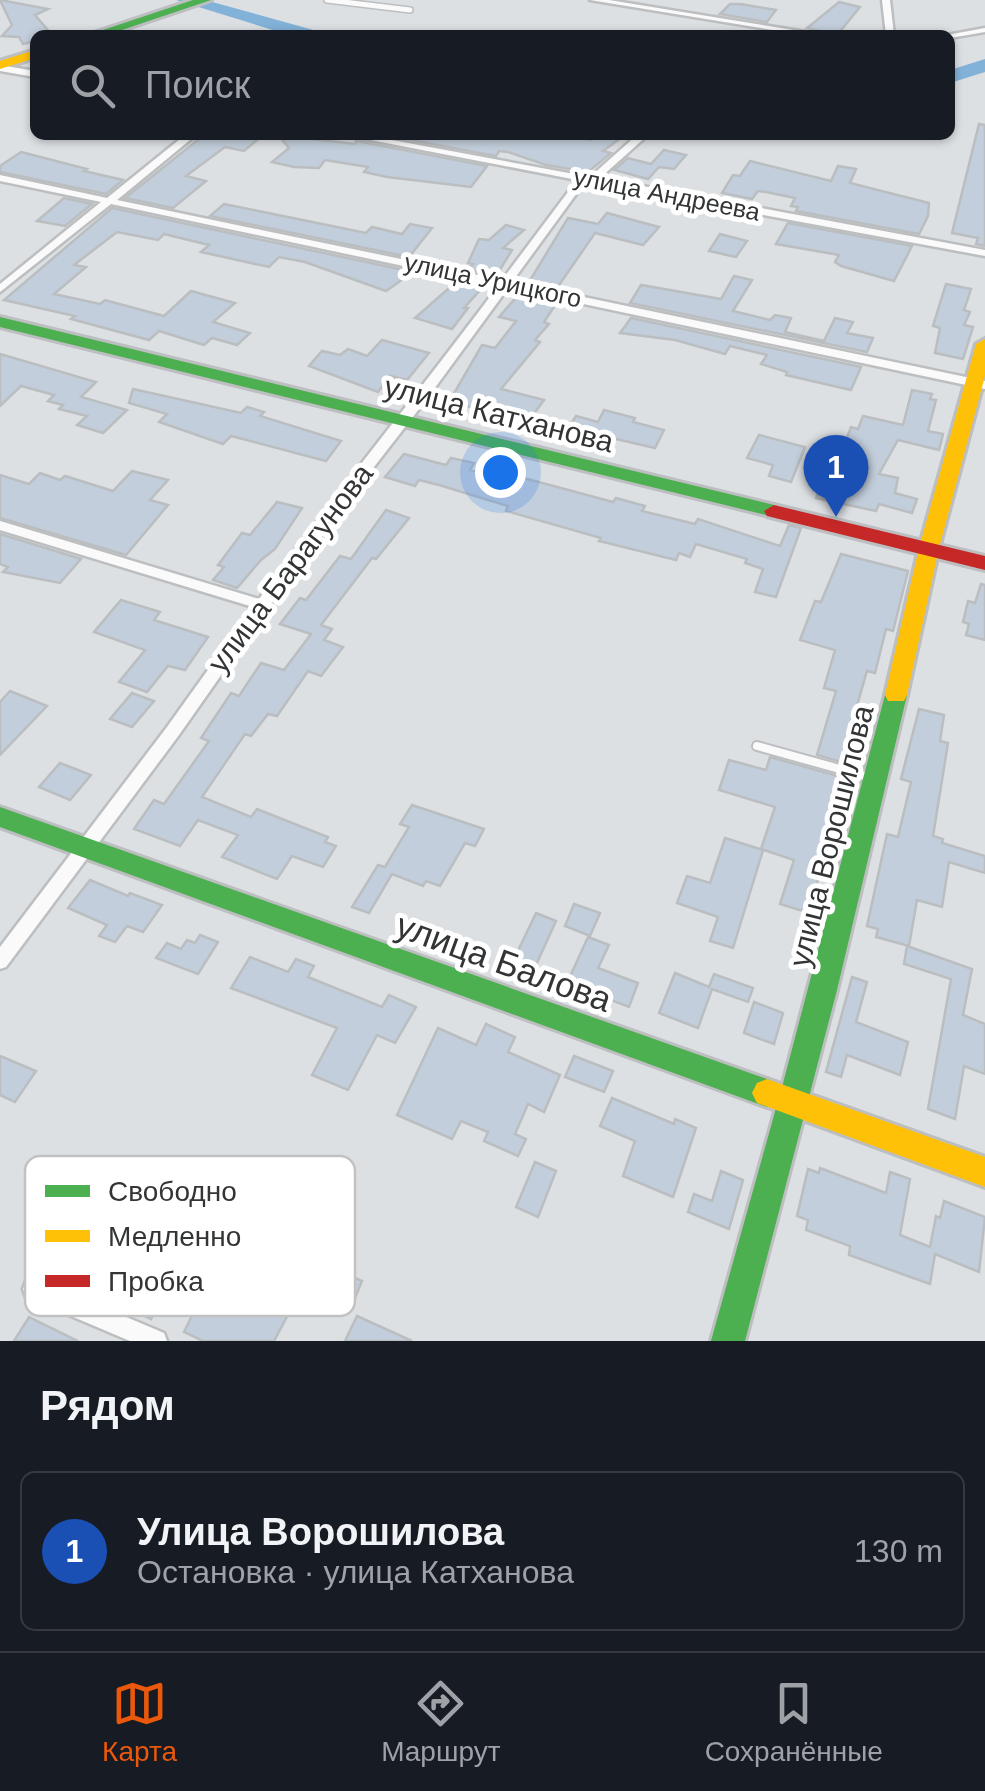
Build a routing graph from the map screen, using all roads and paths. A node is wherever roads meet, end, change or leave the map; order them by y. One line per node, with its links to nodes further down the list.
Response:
1 (205, 0): 6 (street)
2 (327, 0): 5 (lane)
3 (594, 0): 7 (street)
4 (886, 0): 8 (street)
5 (410, 10)
6 (110, 30)
7 (788, 30)
8 (889, 30)
9 (985, 30): 10 (street)
10 (955, 35)
11 (30, 56): 12 (street)
12 (0, 67): 13 (street)
13 (30, 73)
14 (185, 140): 19 (street)
15 (377, 140): 18 (street, улица Андреева)
16 (637, 140): 18 (street, улица Барагунова)
17 (0, 178): 19 (street, улица Урицкого)
18 (588, 179): 20 (street, улица Андреева); 21 (street, улица Барагунова)
19 (110, 201): 21 (street, улица Урицкого); 22 (street)
20 (985, 253)
21 (506, 283): 25 (street, улица Урицкого); 26 (street, улица Барагунова)
22 (0, 289)
23 (0, 322): 26 (street, улица Катханова)
24 (985, 344): 25 (street, улица Ворошилова)
25 (980, 384): 28 (street, улица Ворошилова)
26 (402, 421): 28 (street, улица Катханова); 30 (street, улица Барагунова)
27 (0, 525): 30 (street)
28 (929, 548): 29 (street, улица Катханова); 32 (street, улица Ворошилова)
29 (985, 562)
30 (262, 606): 34 (street, улица Барагунова)
31 (757, 746): 32 (lane)
32 (876, 780): 36 (street, улица Ворошилова)
33 (0, 816): 34 (street, улица Балова)
34 (86, 847): 35 (street, улица Барагунова); 36 (street, улица Балова)
35 (0, 961)
36 (793, 1103): 37 (street, улица Балова); 40 (street, улица Ворошилова)
37 (985, 1172)
38 (96, 1316): 39 (street)
39 (156, 1341)
40 (728, 1341)

